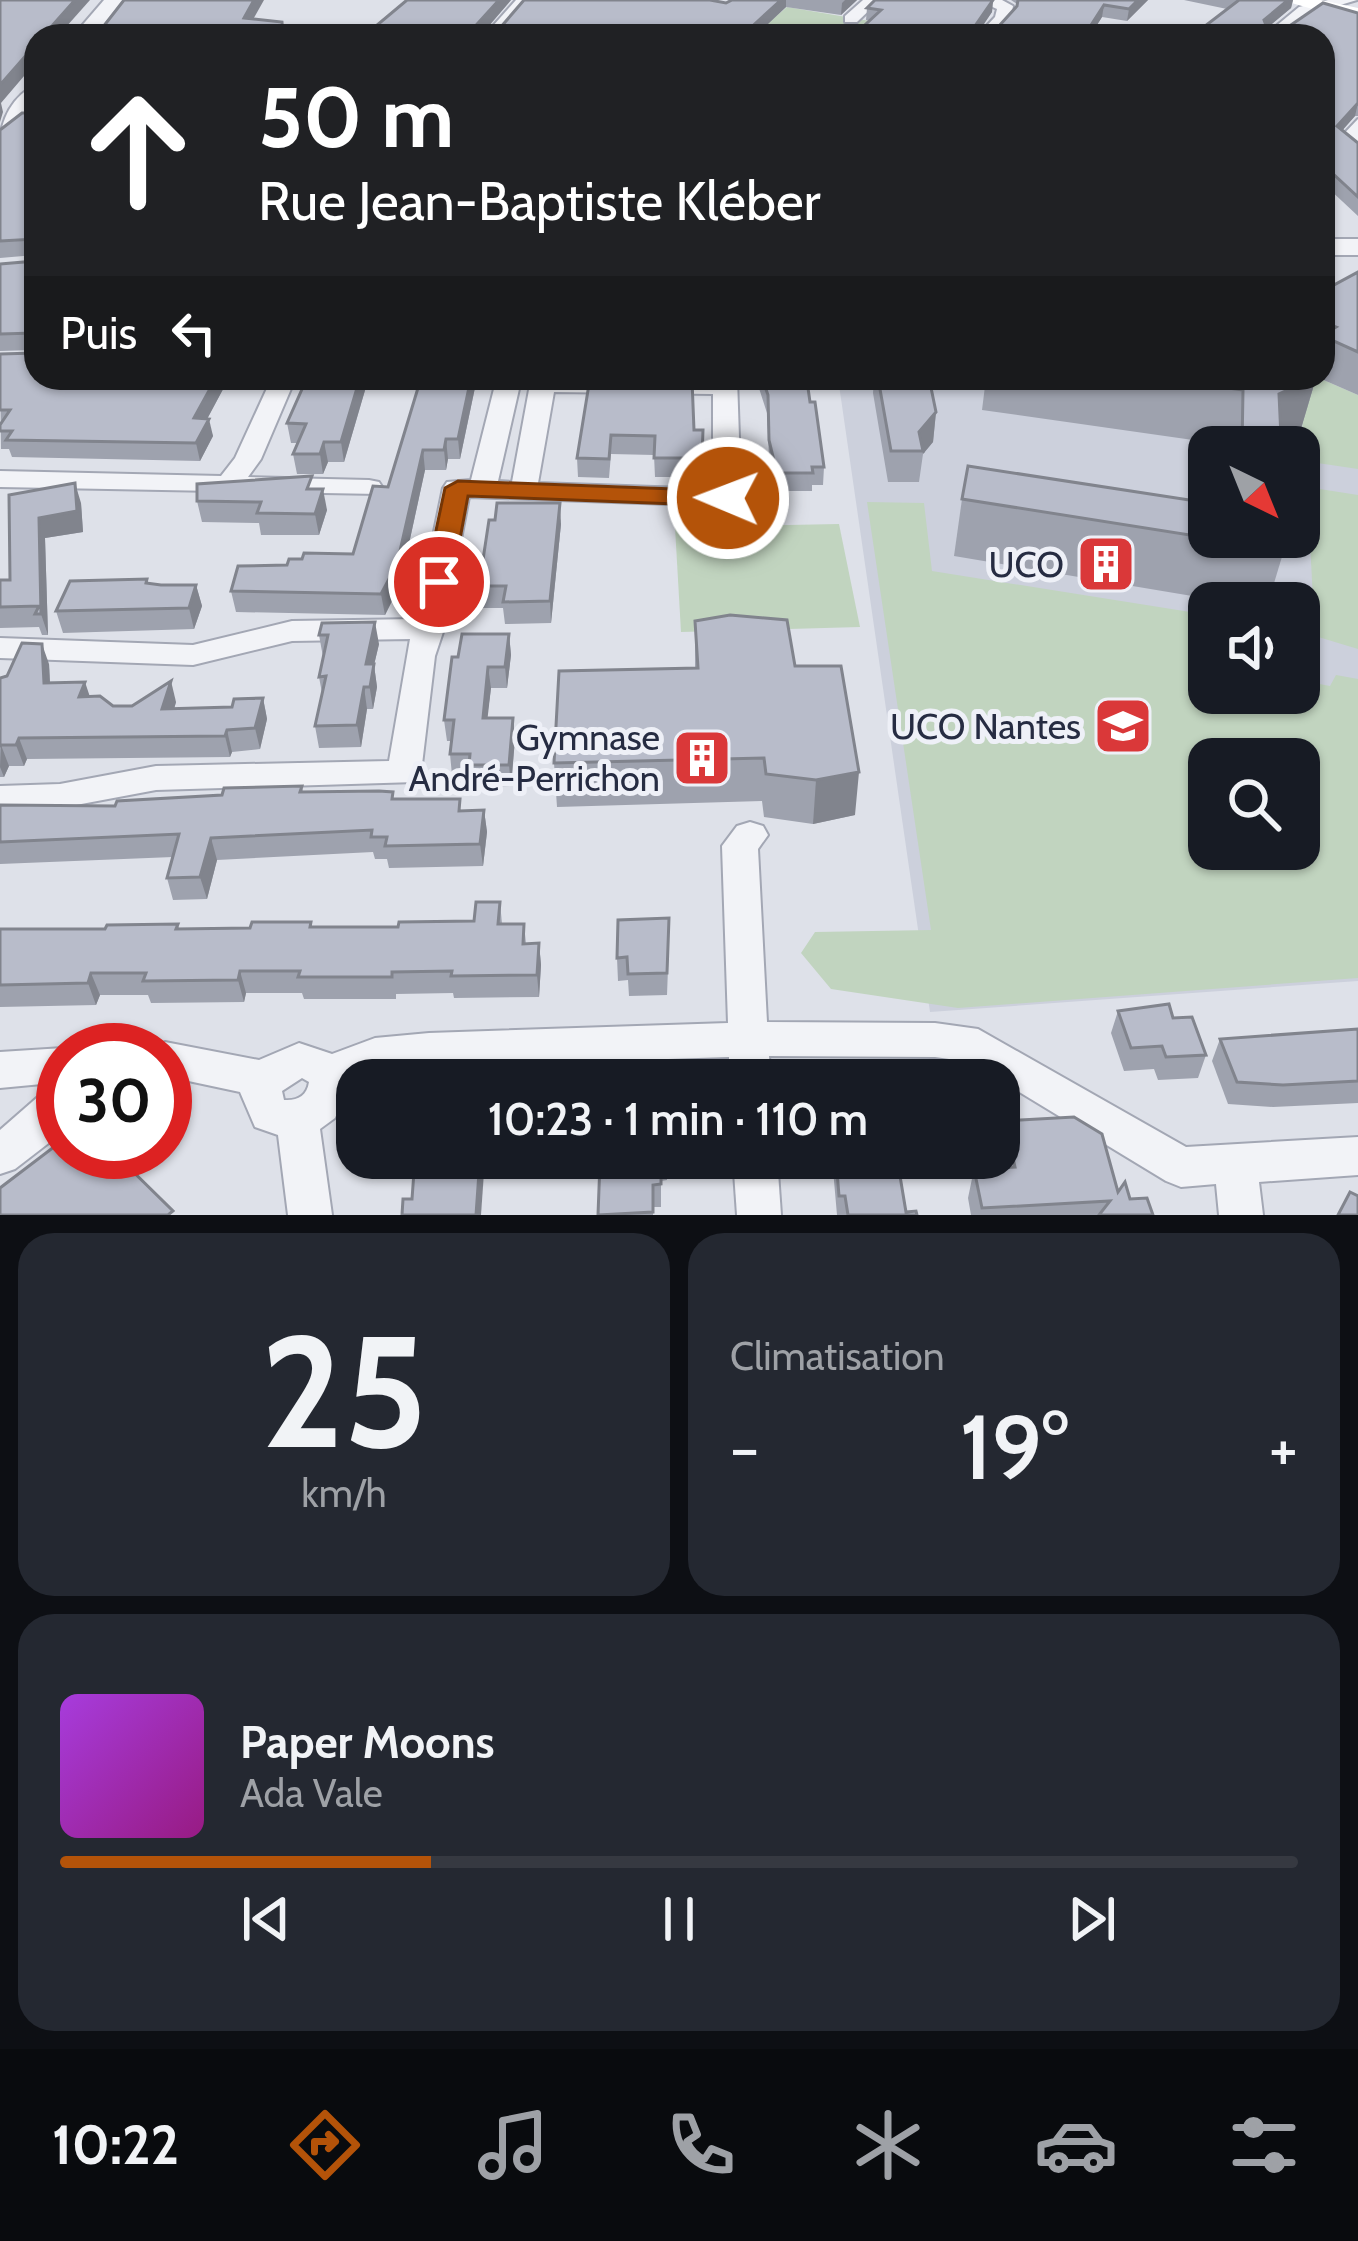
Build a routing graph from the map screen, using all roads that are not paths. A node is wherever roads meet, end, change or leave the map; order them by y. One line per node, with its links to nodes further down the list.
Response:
1 (114, 0): 10 (street)
2 (525, 0): 11 (street)
3 (872, 0): 9 (street)
4 (985, 0): 12 (street)
5 (1292, 0): 7 (main road)
6 (1348, 0): 7 (street)
7 (1319, 6): 8 (main road); 13 (street)
8 (1358, 15)
9 (851, 19)
10 (93, 24)
11 (502, 24)
12 (997, 24)
13 (1287, 24)
14 (1358, 125): 15 (street)
15 (1358, 148)
16 (277, 390): 21 (street)
17 (507, 390): 23 (street)
18 (536, 390): 24 (street)
19 (725, 390): 24 (street)
20 (0, 478): 21 (street)
21 (229, 484): 22 (street)
22 (369, 488)
23 (483, 488): 24 (street); 25 (street)
24 (524, 488)
25 (429, 629): 26 (street); 27 (street)
26 (0, 648)
27 (0, 798)
28 (751, 835): 30 (street)
29 (365, 1059): 30 (street)
30 (749, 1059): 31 (street)
31 (1000, 1059)
32 (192, 1064): 38 (street)
33 (36, 1067): 34 (street)
34 (0, 1070)
35 (336, 1071): 37 (street)
36 (1020, 1071): 43 (street)
37 (330, 1073): 38 (street); 39 (street)
38 (266, 1079): 39 (street)
39 (297, 1119): 45 (street)
40 (36, 1128): 41 (street)
41 (0, 1155)
42 (1358, 1156): 43 (street)
43 (1235, 1164): 47 (street)
44 (756, 1179): 46 (street)
45 (310, 1215)
46 (759, 1215)
47 (1241, 1215)

